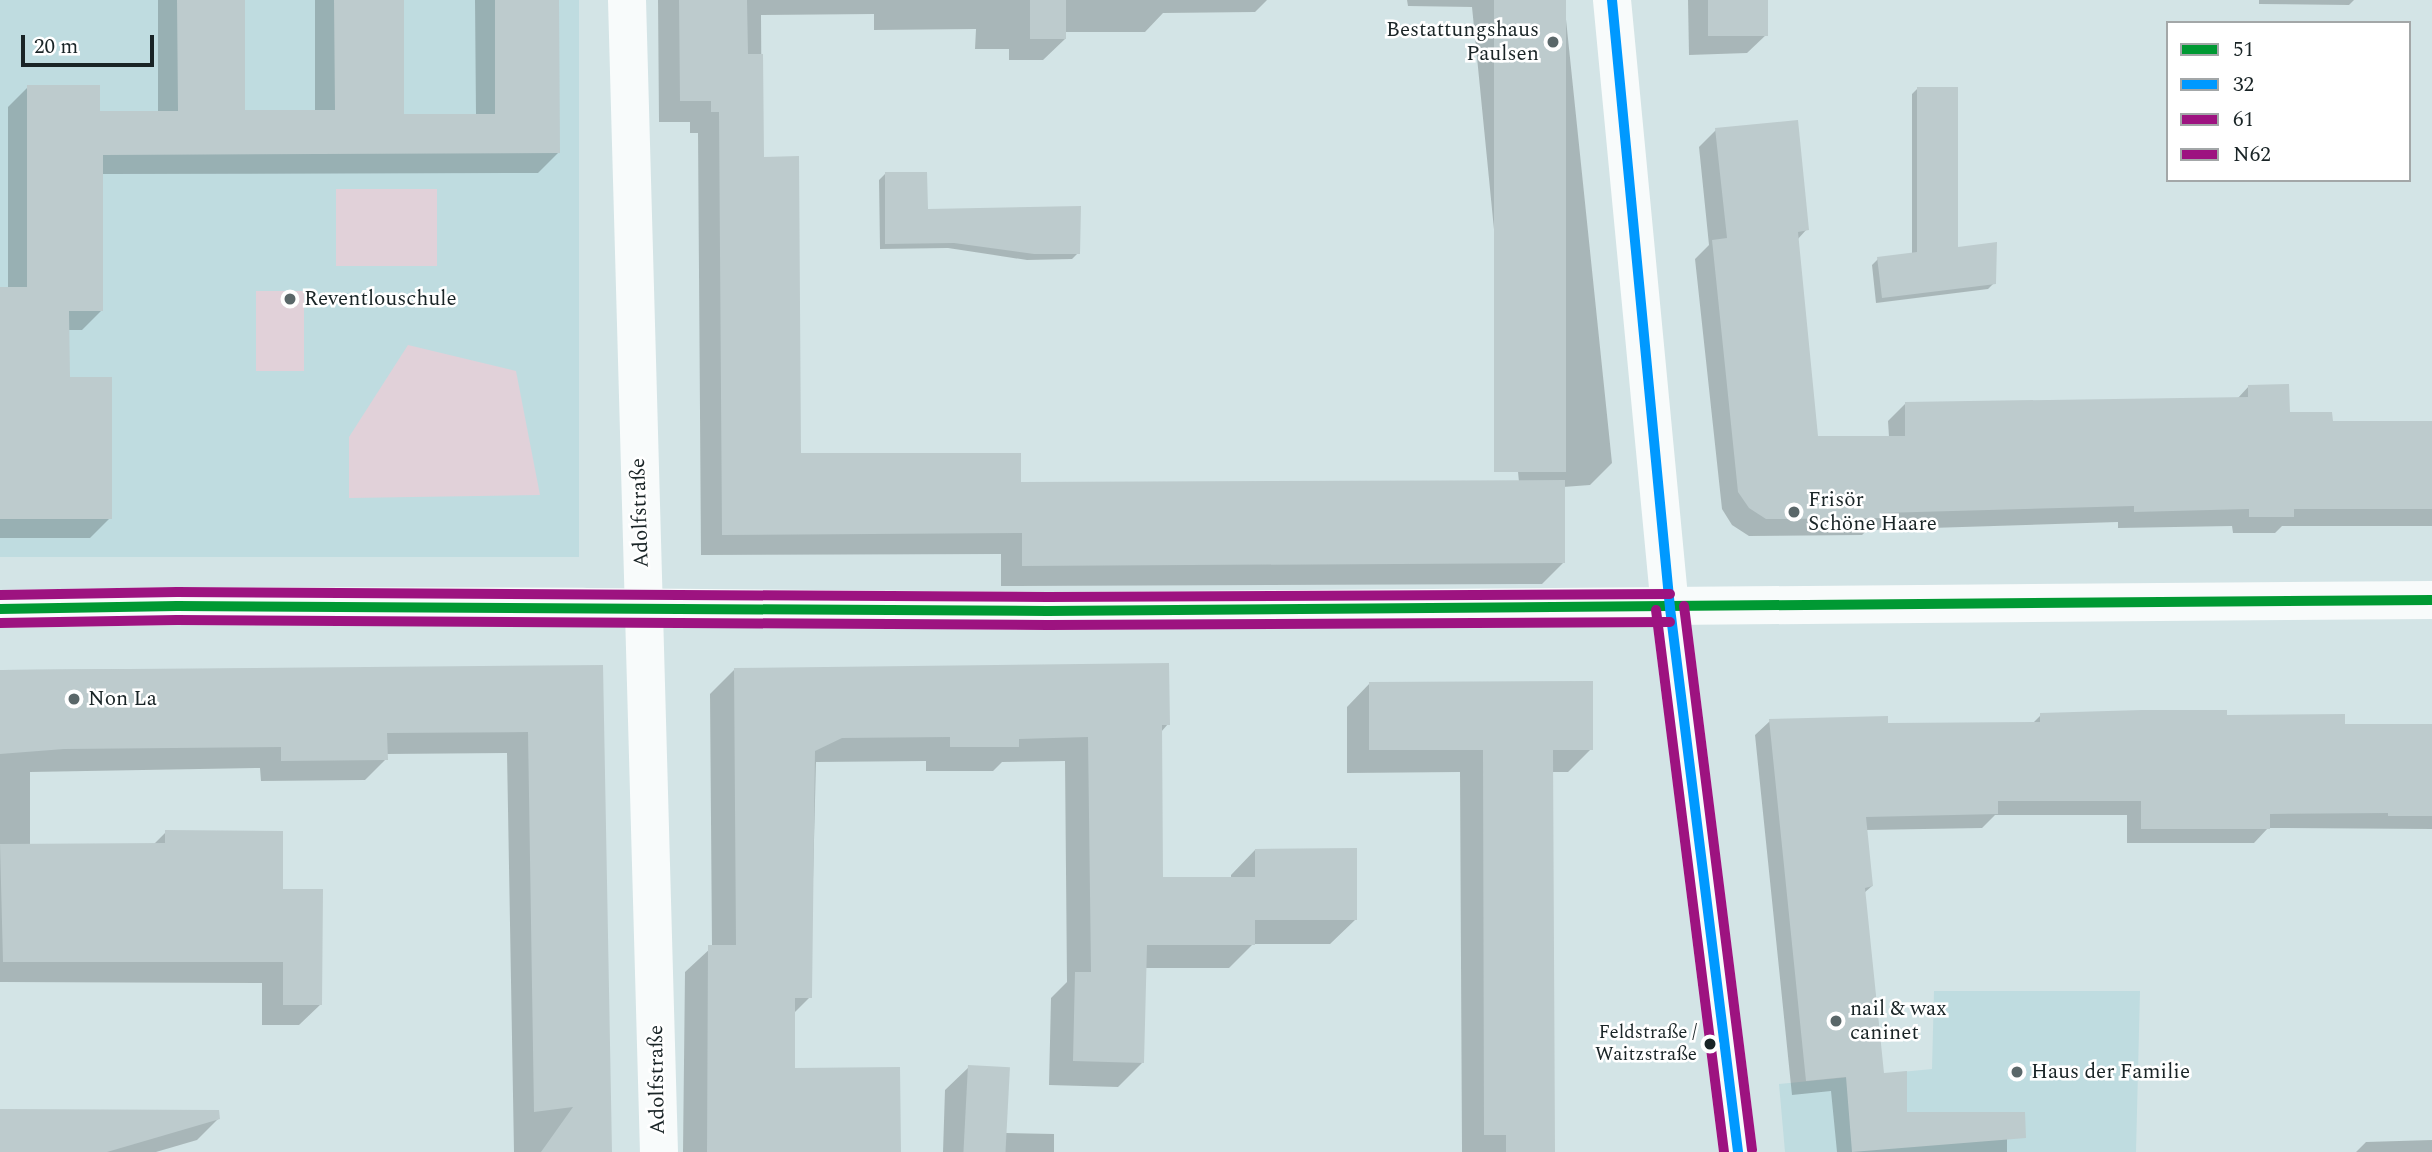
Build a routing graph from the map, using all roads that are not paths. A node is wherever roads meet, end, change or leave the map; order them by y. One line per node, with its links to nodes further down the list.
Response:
1 (626, 0): 4 (street, Adolfstraße)
2 (1612, 0): 5 (street)
3 (2432, 600): 5 (street)
4 (643, 608): 5 (street); 6 (street); 7 (street, Adolfstraße)
5 (1670, 608): 8 (street)
6 (0, 610)
7 (659, 1152)
8 (1738, 1152)

